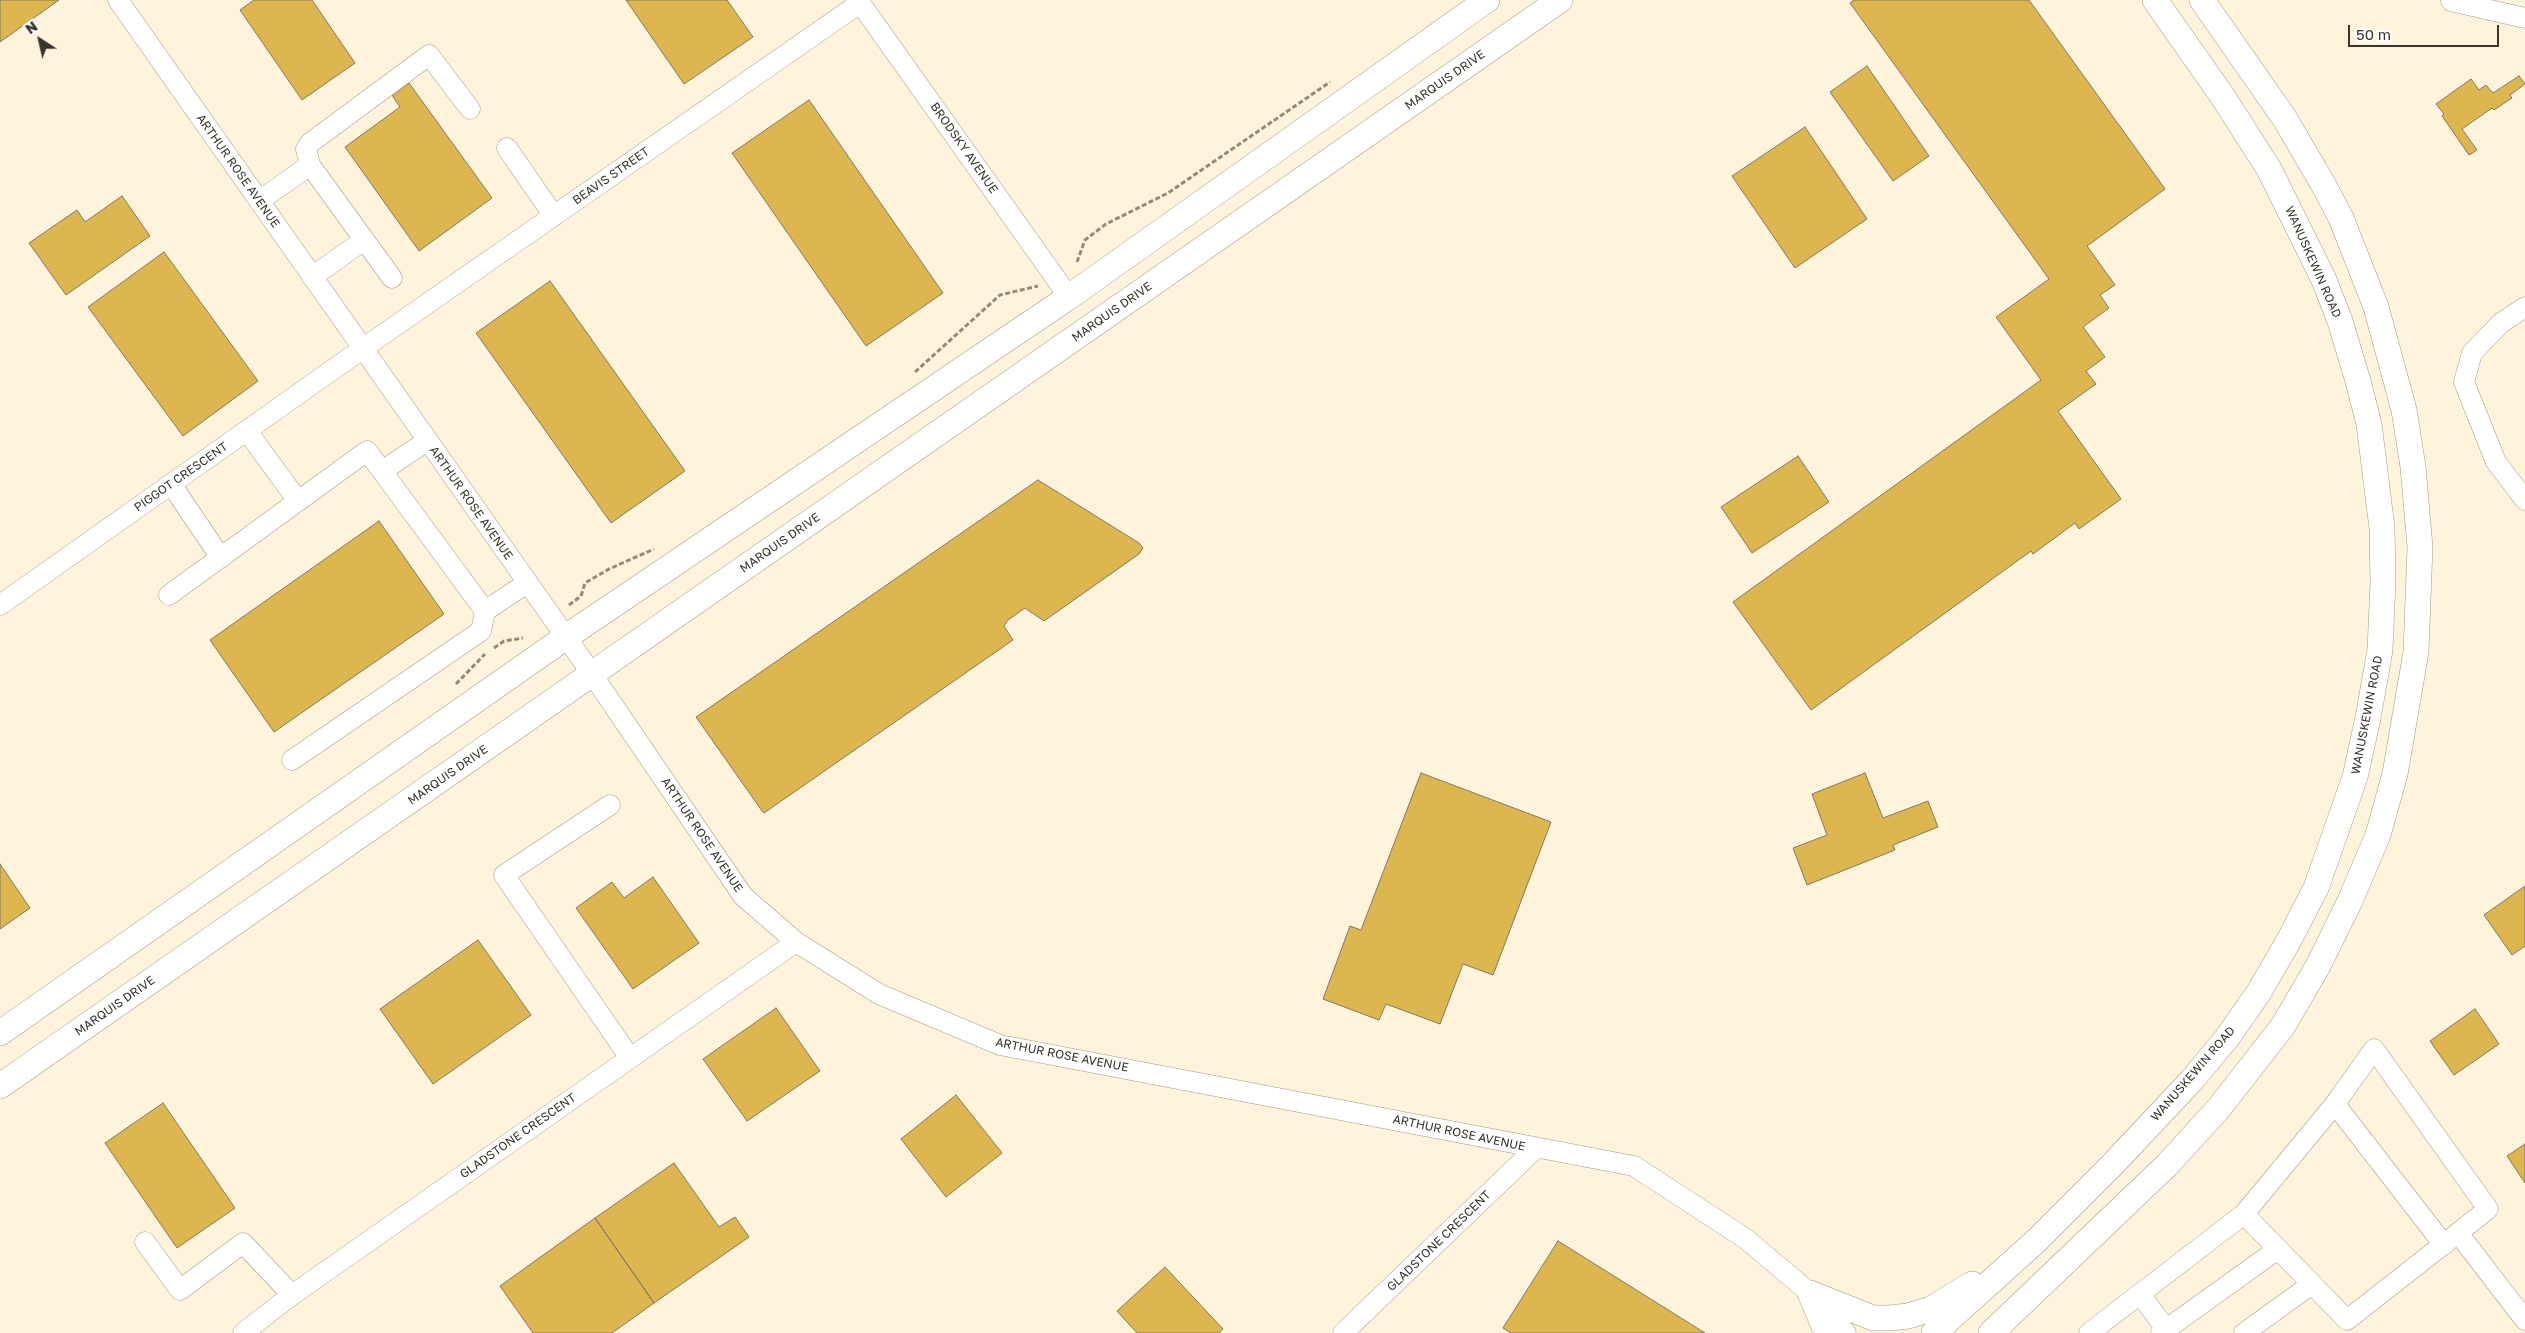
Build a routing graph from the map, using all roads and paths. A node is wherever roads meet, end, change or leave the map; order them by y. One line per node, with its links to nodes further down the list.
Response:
1 (118, 0): 12 (street, ARTHUR ROSE AVENUE)
2 (1486, 0): 17 (main road)
3 (1560, 0): 32 (main road, MARQUIS DRIVE)
4 (2155, 0): 43 (main road, WANUSKEWIN ROAD)
5 (2202, 0): 51 (main road)
6 (859, 1): 13 (street, BEAVIS STREET); 17 (street, BRODSKY AVENUE)
7 (2451, 1): 8 (street)
8 (2525, 18)
9 (470, 110): 11 (street)
10 (508, 148): 13 (street)
11 (310, 164): 12 (street); 14 (street)
12 (259, 201): 15 (street, ARTHUR ROSE AVENUE)
13 (554, 216): 19 (street, BEAVIS STREET)
14 (364, 240): 15 (street); 16 (street)
15 (312, 277): 19 (street, ARTHUR ROSE AVENUE)
16 (392, 278)
17 (1069, 297): 31 (main road)
18 (2525, 306): 24 (street)
19 (362, 349): 20 (street, PIGGOT CRESCENT); 21 (street, ARTHUR ROSE AVENUE)
20 (247, 431): 23 (street, PIGGOT CRESCENT); 25 (street)
21 (427, 441): 22 (street); 27 (street, ARTHUR ROSE AVENUE)
22 (382, 471): 25 (street); 30 (street)
23 (171, 484): 26 (street); 29 (street, PIGGOT CRESCENT)
24 (2525, 500)
25 (298, 501): 26 (street)
26 (221, 558): 28 (street)
27 (527, 583): 30 (street); 31 (street, ARTHUR ROSE AVENUE)
28 (169, 595)
29 (0, 605)
30 (485, 611): 33 (street)
31 (566, 637): 32 (street, ARTHUR ROSE AVENUE); 36 (main road)
32 (592, 674): 35 (street, ARTHUR ROSE AVENUE); 38 (main road, MARQUIS DRIVE)
33 (292, 760)
34 (610, 805): 37 (street)
35 (796, 942): 37 (street, GLADSTONE CRESCENT); 40 (street, ARTHUR ROSE AVENUE)
36 (0, 1032)
37 (630, 1058): 49 (street, GLADSTONE CRESCENT)
38 (0, 1086)
39 (2335, 1104): 41 (street); 42 (street); 42 (street)
40 (1535, 1149): 47 (street, ARTHUR ROSE AVENUE); 54 (street, GLADSTONE CRESCENT)
41 (2244, 1214): 45 (street); 48 (street)
42 (2451, 1239): 46 (street); 50 (street)
43 (2036, 1241): 47 (main road); 57 (main road, WANUSKEWIN ROAD)
44 (145, 1242): 49 (street)
45 (2278, 1249): 46 (street); 52 (street)
46 (2312, 1284): 59 (street)
47 (1810, 1294): 55 (main road); 56 (street, ARTHUR ROSE AVENUE)
48 (2140, 1294): 52 (street); 58 (street)
49 (292, 1295): 53 (street, GLADSTONE CRESCENT)
50 (2525, 1320)
51 (1996, 1330)
52 (2165, 1332)
53 (243, 1333)
54 (1343, 1333)
55 (1828, 1333)
56 (1846, 1333)
57 (1934, 1333)
58 (2089, 1333)
59 (2244, 1333)

